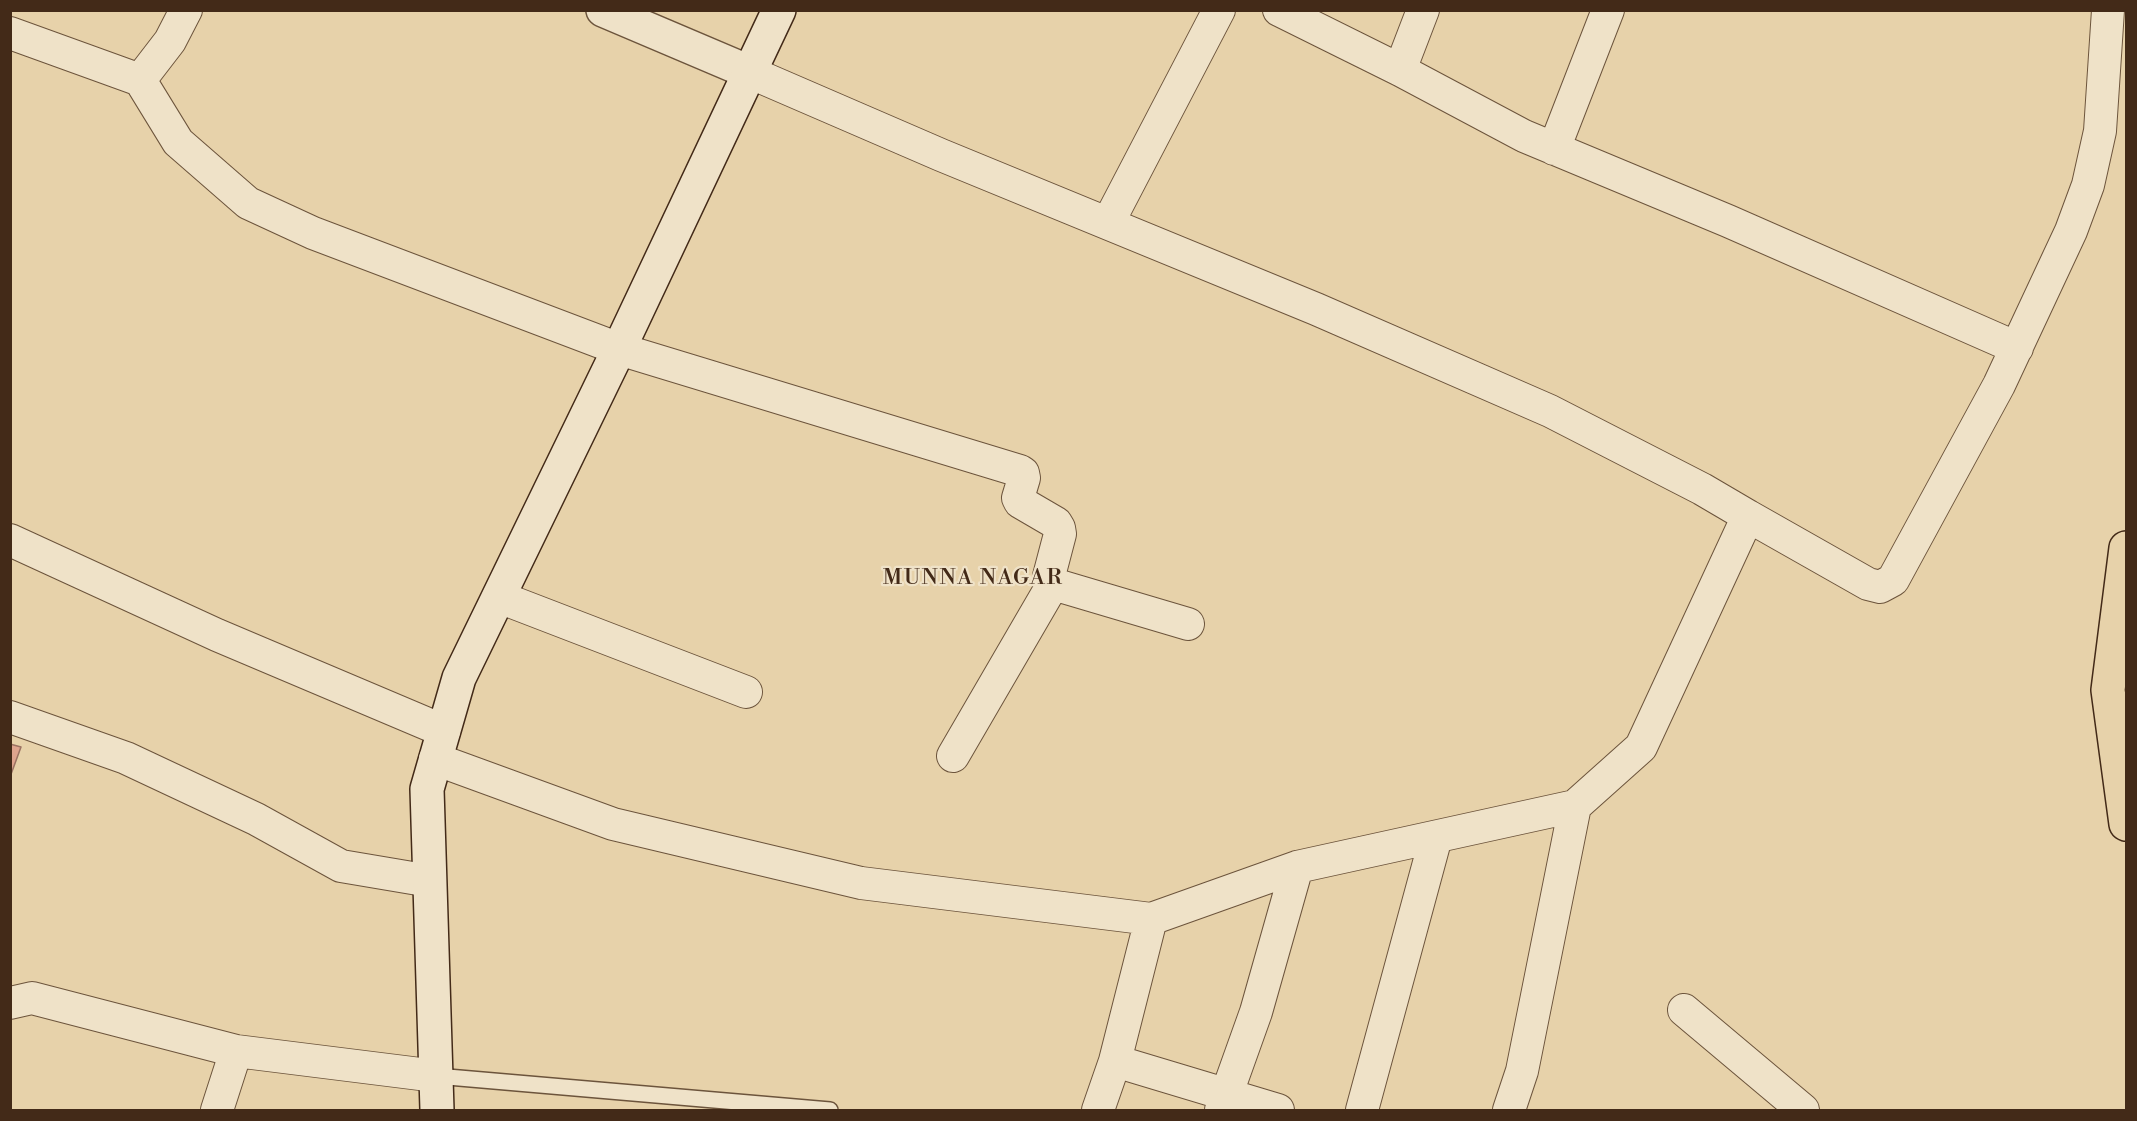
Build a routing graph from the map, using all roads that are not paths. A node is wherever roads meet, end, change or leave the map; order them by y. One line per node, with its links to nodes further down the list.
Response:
1 (186, 10): 12 (street)
2 (603, 10): 11 (main road)
3 (779, 10): 11 (main road)
4 (1219, 10): 14 (street)
5 (1279, 10): 10 (street)
6 (1423, 10): 10 (street)
7 (1608, 10): 13 (street)
8 (2108, 10): 15 (street)
9 (10, 33): 12 (street)
10 (1400, 70): 13 (street)
11 (749, 72): 14 (street); 16 (main road)
12 (140, 80): 16 (street)
13 (1554, 149): 15 (street)
14 (1108, 223): 17 (street)
15 (2017, 348): 17 (street)
16 (619, 349): 20 (street); 21 (main road)
17 (1748, 516): 27 (street)
18 (10, 540): 25 (street)
19 (2127, 548): 28 (highway)
20 (1053, 584): 22 (street); 26 (street)
21 (499, 597): 23 (street); 25 (main road)
22 (1188, 624)
23 (746, 692)
24 (10, 717): 31 (street)
25 (440, 745): 31 (main road); 32 (street)
26 (953, 756)
27 (1575, 806): 29 (street); 45 (street)
28 (2127, 824)
29 (1436, 837): 30 (street); 44 (street)
30 (1297, 867): 32 (street); 38 (street)
31 (430, 881): 37 (main road)
32 (1150, 919): 36 (street)
33 (10, 1003): 35 (street)
34 (1684, 1010): 46 (street)
35 (236, 1051): 37 (street); 39 (street)
36 (1115, 1061): 38 (street); 42 (street)
37 (436, 1076): 40 (main road); 41 (lane)
38 (1224, 1102): 43 (street)
39 (217, 1110)
40 (437, 1110)
41 (830, 1110)
42 (1098, 1110)
43 (1278, 1110)
44 (1362, 1110)
45 (1509, 1110)
46 (1803, 1110)

